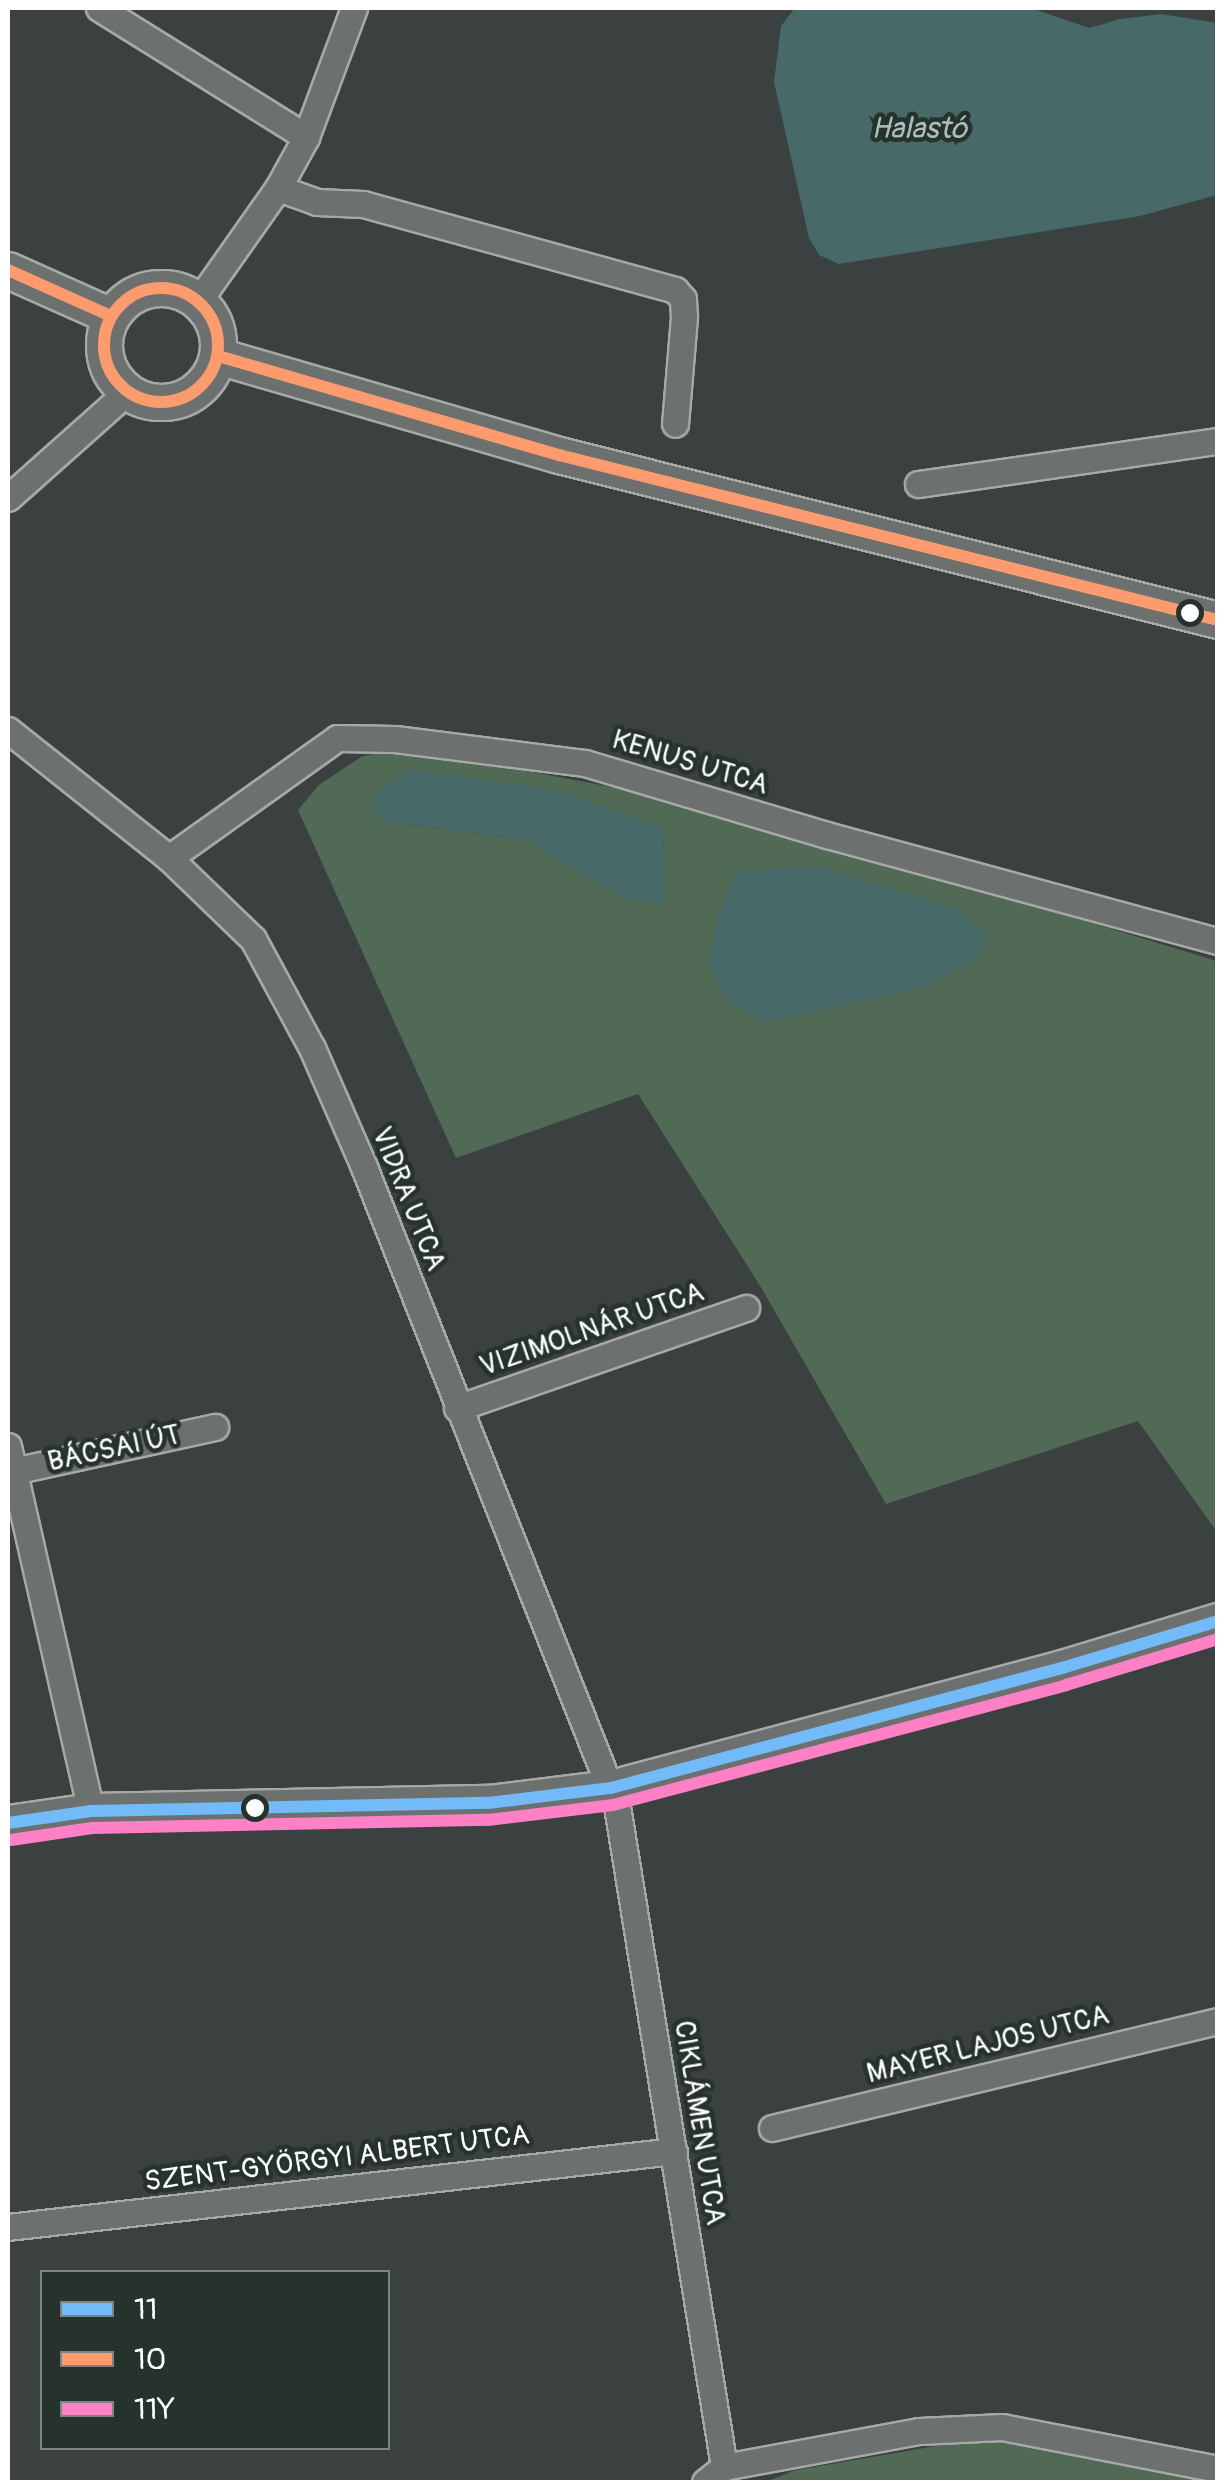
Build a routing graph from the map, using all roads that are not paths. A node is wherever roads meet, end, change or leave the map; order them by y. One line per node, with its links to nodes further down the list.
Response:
1 (99, 8): 3 (street)
2 (354, 8): 3 (street)
3 (306, 137): 4 (street)
4 (278, 188): 6 (street); 10 (street)
5 (8, 270): 7 (street)
6 (199, 300): 7 (street); 8 (street)
7 (111, 316): 9 (street)
8 (218, 356): 9 (street); 14 (street)
9 (127, 392): 13 (street)
10 (675, 424)
11 (1218, 441): 12 (street)
12 (918, 484)
13 (8, 498)
14 (1218, 620)
15 (8, 730): 16 (street, VIDRA UTCA)
16 (169, 858): 17 (street, KENUS UTCA); 19 (street, VIDRA UTCA)
17 (1218, 940)
18 (746, 1308): 19 (street, VIZIMOLNÁR UTCA)
19 (458, 1408): 24 (street, VIDRA UTCA)
20 (215, 1427): 22 (street, BÁCSAI ÚT)
21 (8, 1446): 22 (street)
22 (13, 1471): 25 (street)
23 (1216, 1630): 24 (street)
24 (612, 1788): 25 (street); 29 (street, CIKLÁMEN UTCA)
25 (91, 1811): 26 (street)
26 (8, 1823)
27 (1218, 2021): 28 (street, MAYER LAJOS UTCA)
28 (772, 2128)
29 (674, 2151): 30 (street, SZENT-GYÖRGYI ALBERT UTCA); 32 (street, CIKLÁMEN UTCA)
30 (8, 2227)
31 (1218, 2469): 32 (street)
32 (715, 2475)

